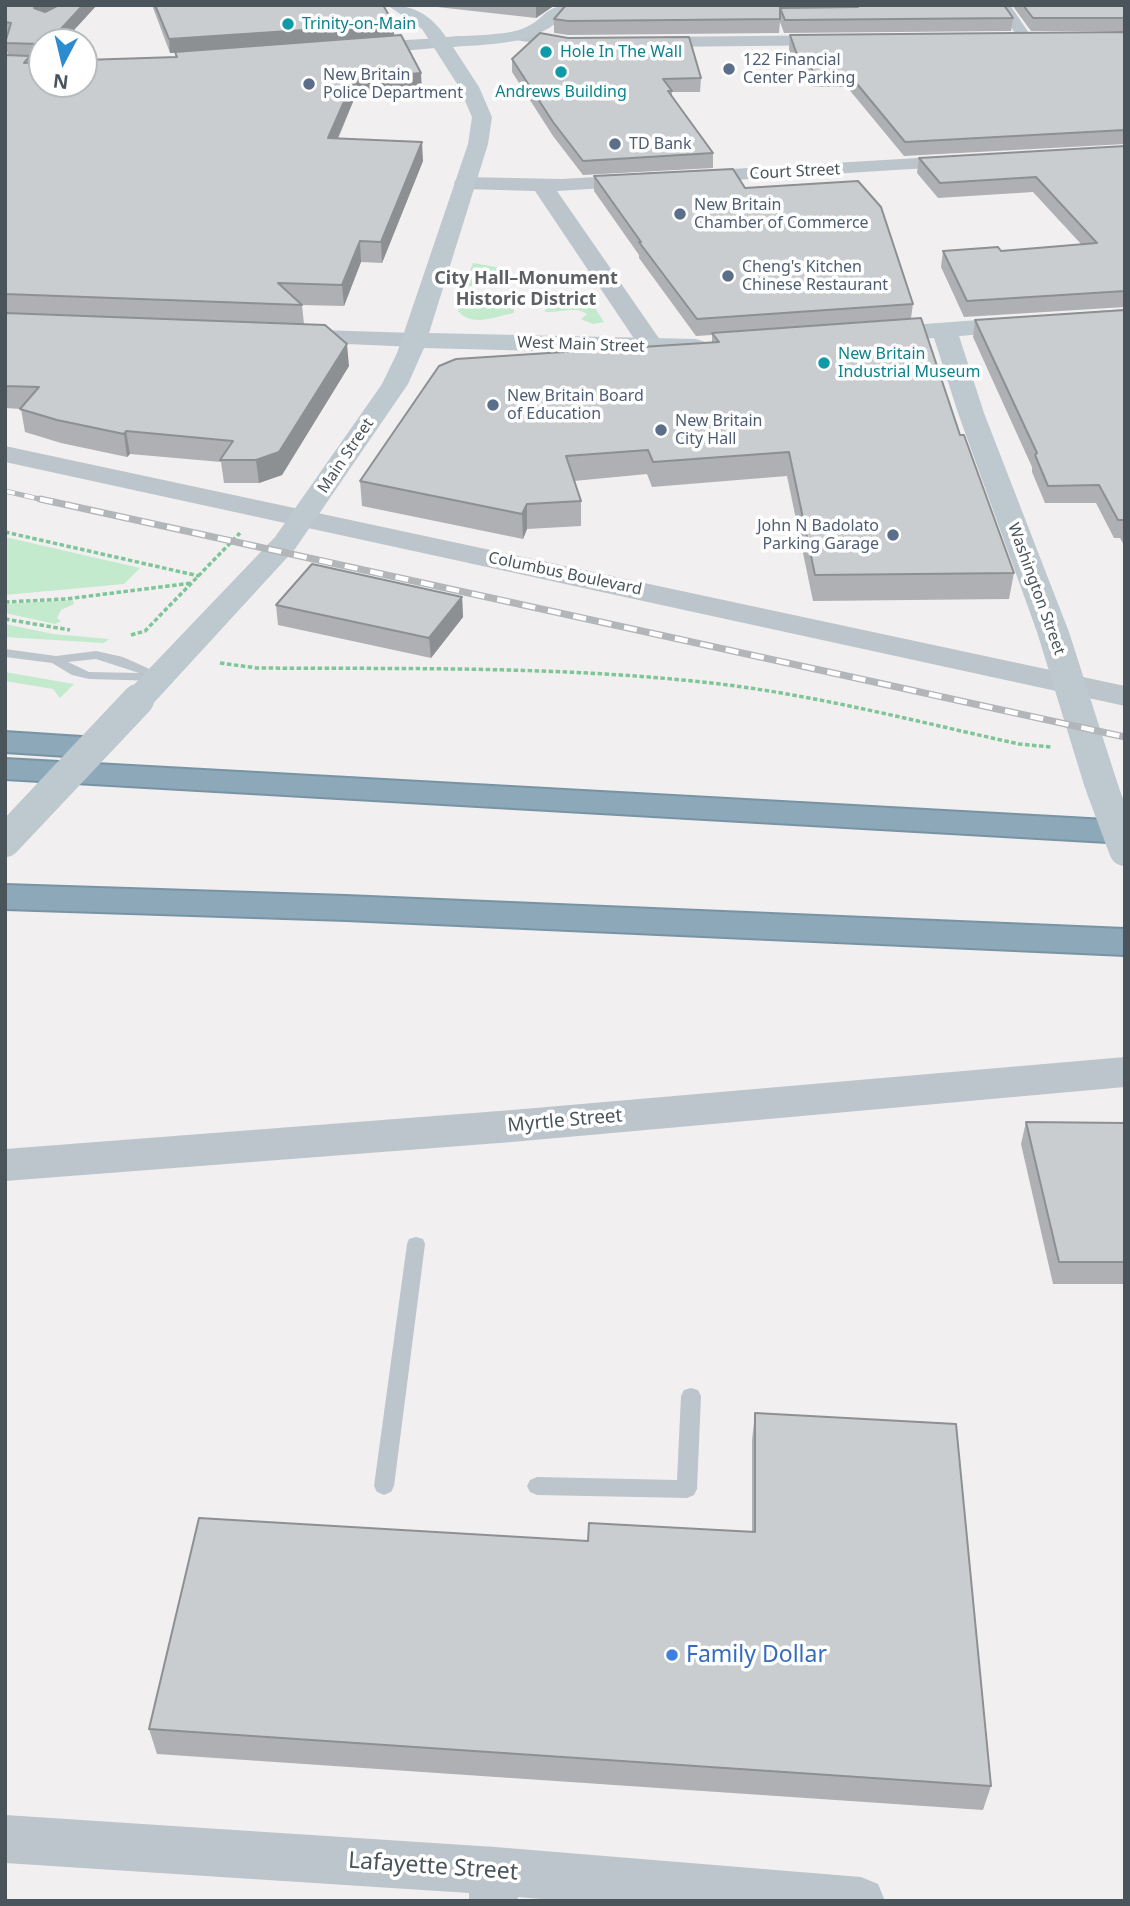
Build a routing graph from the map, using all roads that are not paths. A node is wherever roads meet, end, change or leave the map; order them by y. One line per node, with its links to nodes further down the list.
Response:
1 (396, 5): 8 (main road, Main Street)
2 (566, 5): 4 (main road)
3 (1003, 5): 6 (street)
4 (520, 36): 7 (street); 8 (main road)
5 (1000, 39): 6 (street)
6 (1032, 39)
7 (867, 40)
8 (440, 43): 9 (street); 11 (main road, Main Street)
9 (335, 51)
10 (994, 160): 12 (street, Court Street)
11 (466, 183): 12 (street, Court Street); 17 (main road, Main Street)
12 (542, 185): 19 (street)
13 (1125, 316): 14 (main road)
14 (944, 329): 16 (main road); 24 (main road, Washington Street)
15 (270, 335): 17 (street)
16 (851, 336)
17 (415, 340): 19 (main road, West Main Street); 21 (main road, Main Street)
18 (726, 345): 19 (main road, West Main Street)
19 (652, 347)
20 (5, 454): 21 (street, Columbus Boulevard)
21 (304, 517): 24 (street, Columbus Boulevard); 25 (main road, Main Street)
22 (5, 653): 23 (lane)
23 (56, 660): 25 (lane); 25 (lane)
24 (1069, 684): 26 (street, Columbus Boulevard); 32 (main road, Washington Street, bridge)
25 (149, 689): 31 (main road, Main Street, bridge)
26 (1125, 696)
27 (5, 741): 29 (highway)
28 (5, 769): 29 (highway)
29 (458, 795): 30 (highway)
30 (1125, 832)
31 (5, 841)
32 (1125, 850)
33 (5, 897): 34 (highway)
34 (1125, 942)
35 (1125, 1072): 36 (street, Myrtle Street)
36 (5, 1165)
37 (416, 1244): 39 (lane)
38 (691, 1396): 40 (lane)
39 (384, 1486)
40 (537, 1486)
41 (5, 1839): 42 (street, Lafayette Street)
42 (494, 1886): 43 (street, Lafayette Street)
43 (861, 1901)

